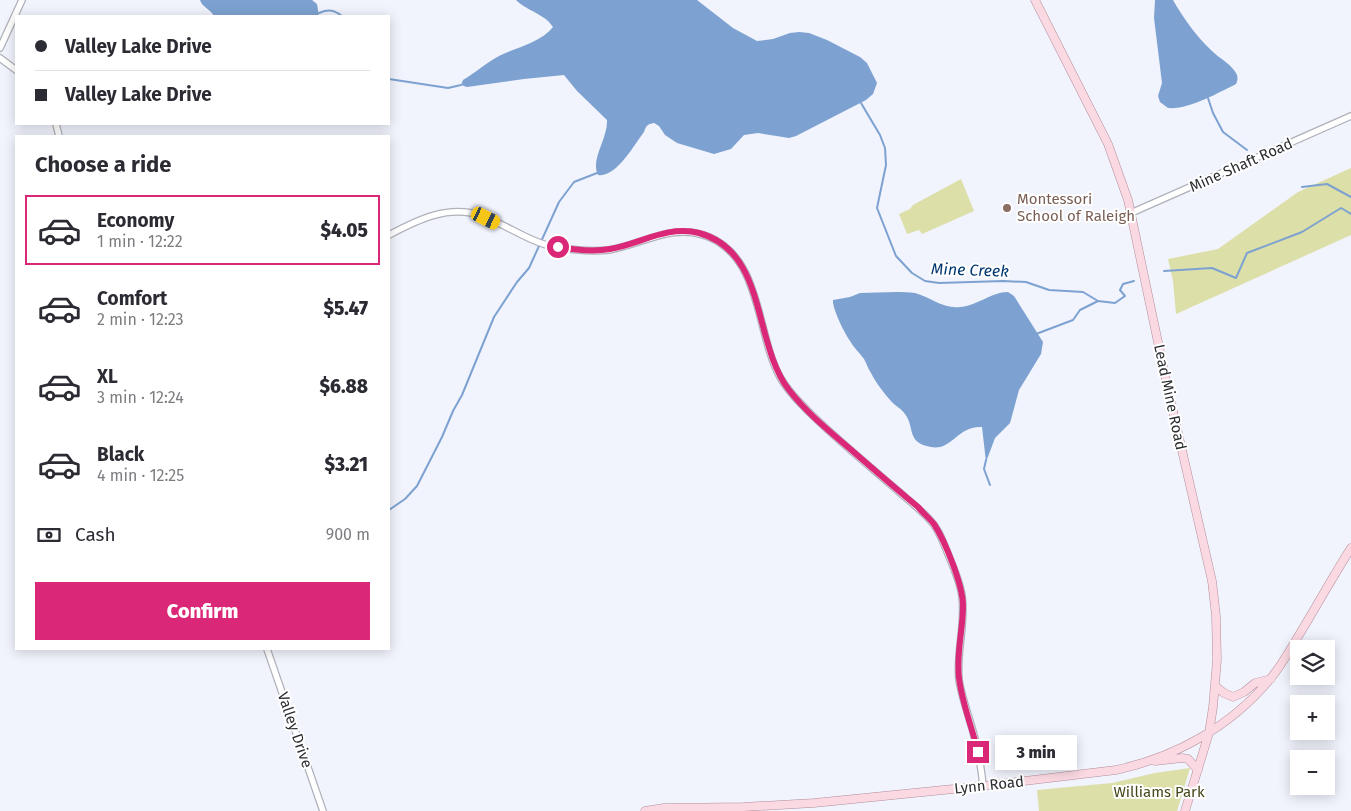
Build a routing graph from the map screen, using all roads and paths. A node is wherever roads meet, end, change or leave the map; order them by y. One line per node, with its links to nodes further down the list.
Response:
1 (22, 0): 3 (street)
2 (1035, 0): 9 (main road, Lead Mine Road)
3 (15, 15)
4 (15, 15): 5 (street)
5 (0, 48)
6 (0, 58): 7 (street)
7 (15, 69)
8 (1351, 116): 9 (street, Mine Shaft Road)
9 (1131, 213): 14 (main road, Lead Mine Road)
10 (390, 235): 18 (street)
11 (1351, 548): 13 (main road, Lynn Road)
12 (267, 650): 19 (street, Valley Drive)
13 (1271, 679): 14 (main road); 15 (main road, Lynn Road)
14 (1216, 686): 15 (main road, Lead Mine Road)
15 (1209, 733): 16 (main road, Lynn Road); 17 (main road, Lead Mine Road)
16 (1148, 761): 17 (main road); 18 (main road, Lynn Road)
17 (1198, 770): 21 (main road, Lead Mine Road)
18 (984, 786): 20 (main road, Lynn Road)
19 (323, 811)
20 (646, 811)
21 (1185, 811)

